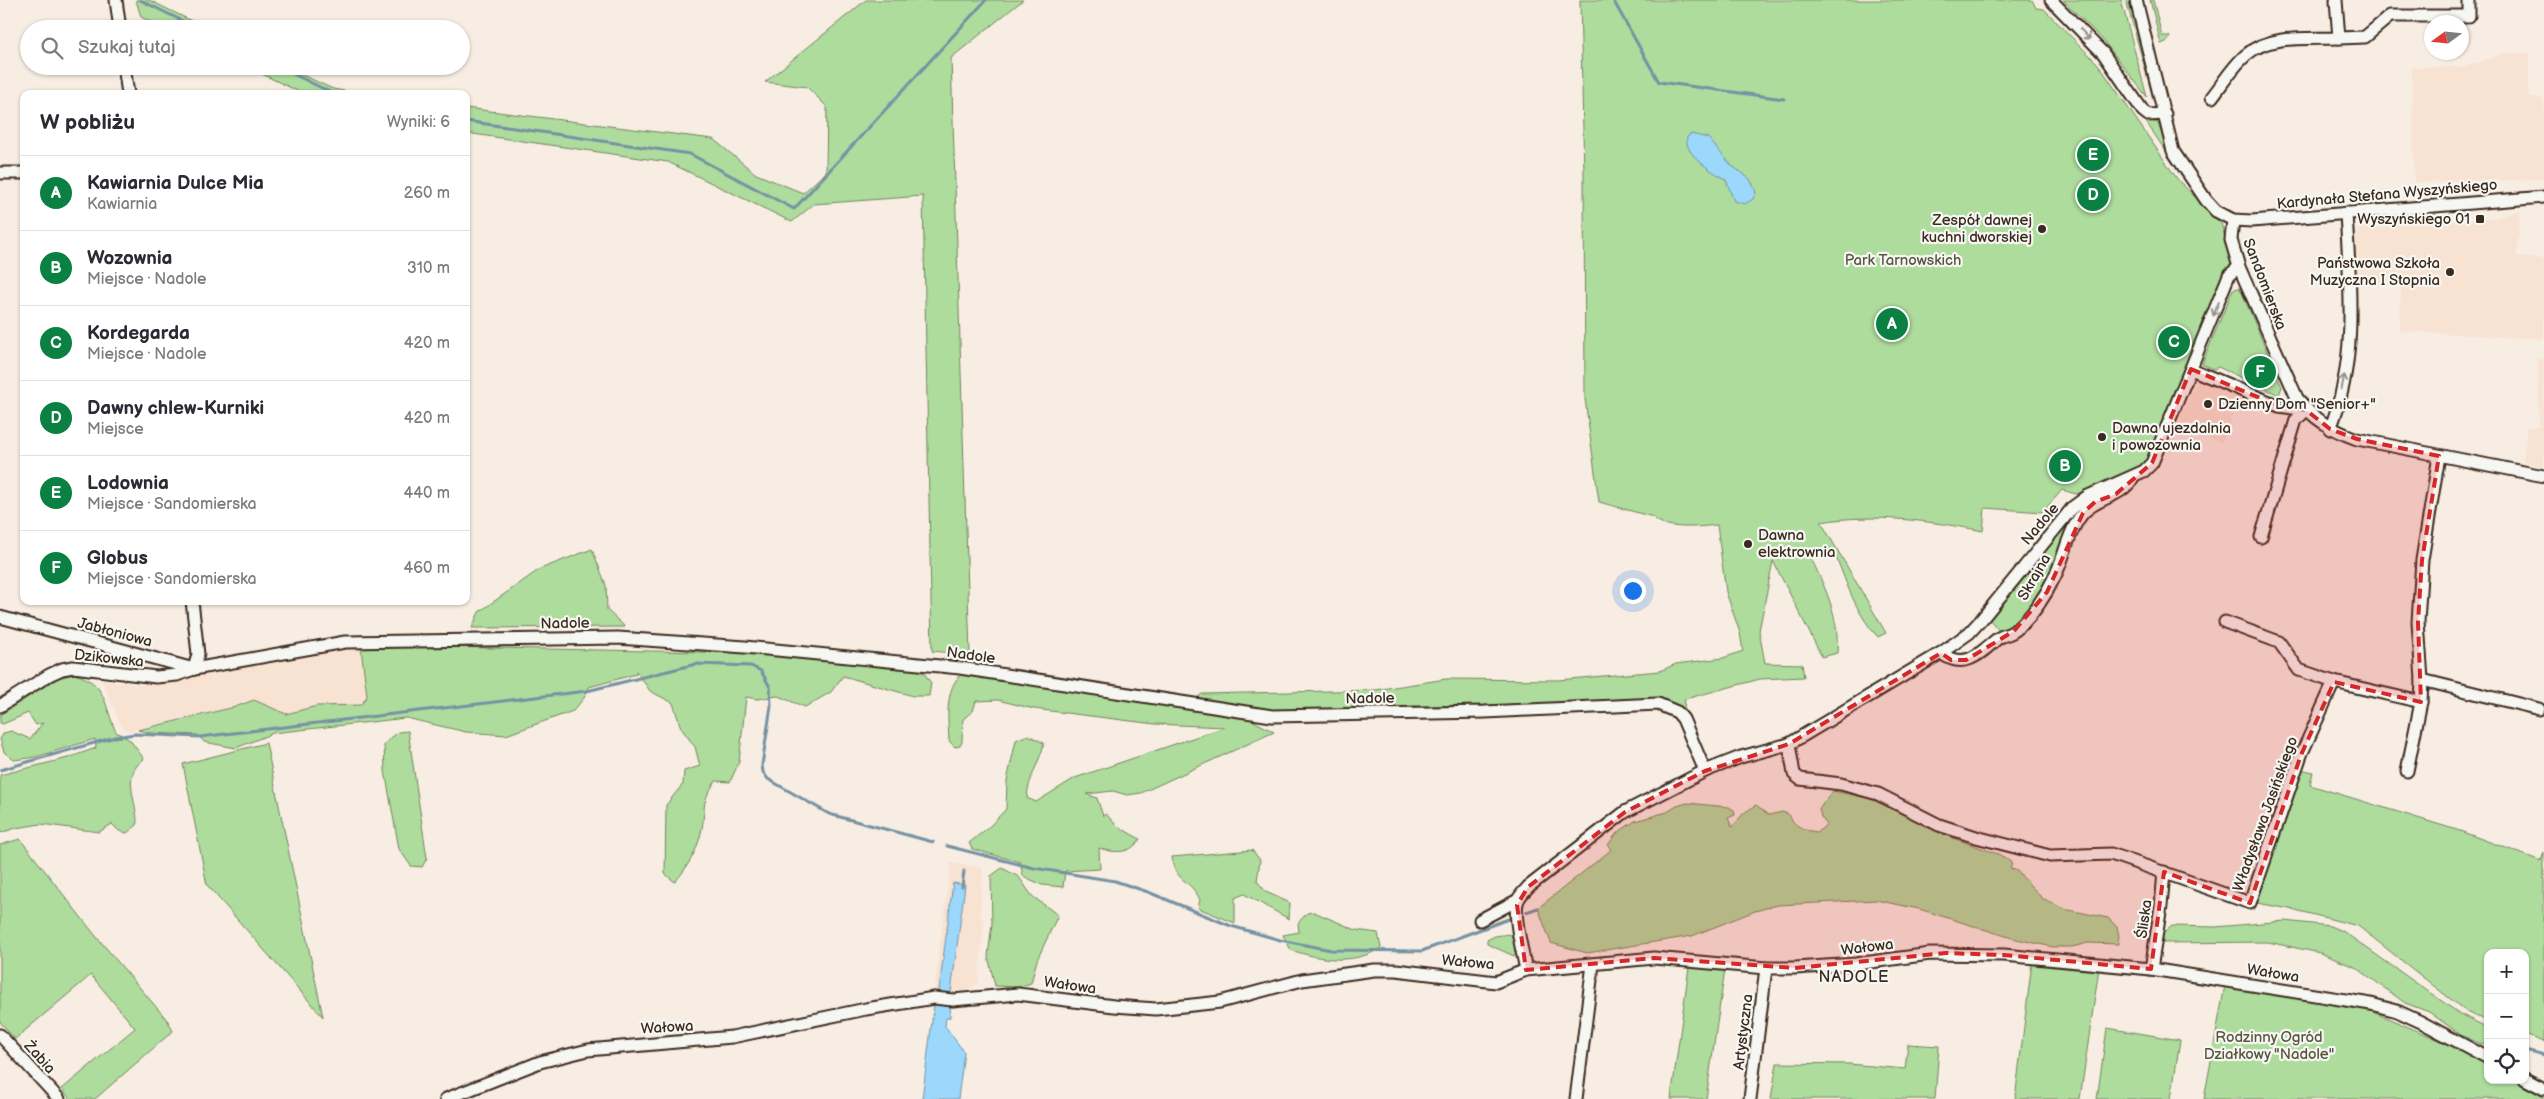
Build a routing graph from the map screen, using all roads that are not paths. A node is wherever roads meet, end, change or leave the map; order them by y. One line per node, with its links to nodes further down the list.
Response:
1 (116, 0): 6 (street)
2 (2051, 0): 11 (street, one-way to 11)
3 (2136, 0): 11 (street)
4 (2336, 0): 7 (street)
5 (2469, 0): 7 (street)
6 (119, 20)
7 (2339, 38): 10 (street)
8 (125, 75): 9 (street)
9 (127, 90)
10 (2212, 97)
11 (2164, 114): 16 (street)
12 (0, 172): 13 (street)
13 (20, 173)
14 (2544, 197): 15 (street, Kardynała Stefana Wyszyńskiego)
15 (2346, 213): 16 (street, Kardynała Stefana Wyszyńskiego); 20 (street, one-way to 15)
16 (2233, 220): 17 (street, Sandomierska)
17 (2239, 267): 18 (street, Nadole, one-way to 18); 19 (street, Sandomierska)
18 (2191, 369): 19 (street, Sandomierska); 23 (street, Nadole)
19 (2306, 410): 20 (street, Sandomierska); 24 (street)
20 (2330, 429): 21 (street, Sandomierska)
21 (2439, 456): 22 (street, Sandomierska); 30 (street)
22 (2544, 476)
23 (2132, 478): 28 (street, Nadole); 28 (street, Skrajna)
24 (2260, 537)
25 (192, 605): 29 (street)
26 (0, 617): 29 (street, Jabłoniowa)
27 (2225, 622): 31 (street)
28 (1941, 653): 35 (street, Nadole)
29 (194, 668): 33 (street, Dzikowska); 37 (street, Nadole)
30 (2422, 680): 32 (street); 34 (street)
31 (2334, 682): 32 (street); 38 (street, Władysława Jasińskiego)
32 (2421, 702): 36 (street)
33 (0, 706)
34 (2539, 709)
35 (1789, 744): 37 (street, Nadole); 38 (street)
36 (2407, 770)
37 (1705, 771): 39 (street, Nadole)
38 (2164, 872): 43 (street, Śliska)
39 (1518, 900): 40 (street, Nadole); 44 (street)
40 (1480, 920)
41 (1593, 964): 42 (street, Wałowa); 44 (street, Wałowa); 51 (street)
42 (1766, 968): 43 (street, Wałowa); 52 (street, Artystyczna)
43 (2151, 969): 46 (street, Wałowa)
44 (1526, 970): 50 (street, Wałowa)
45 (0, 1035): 49 (street, Żabia)
46 (2484, 1056)
47 (2529, 1081): 48 (street)
48 (2544, 1089)
49 (59, 1099)
50 (446, 1099)
51 (1576, 1099)
52 (1750, 1099)

